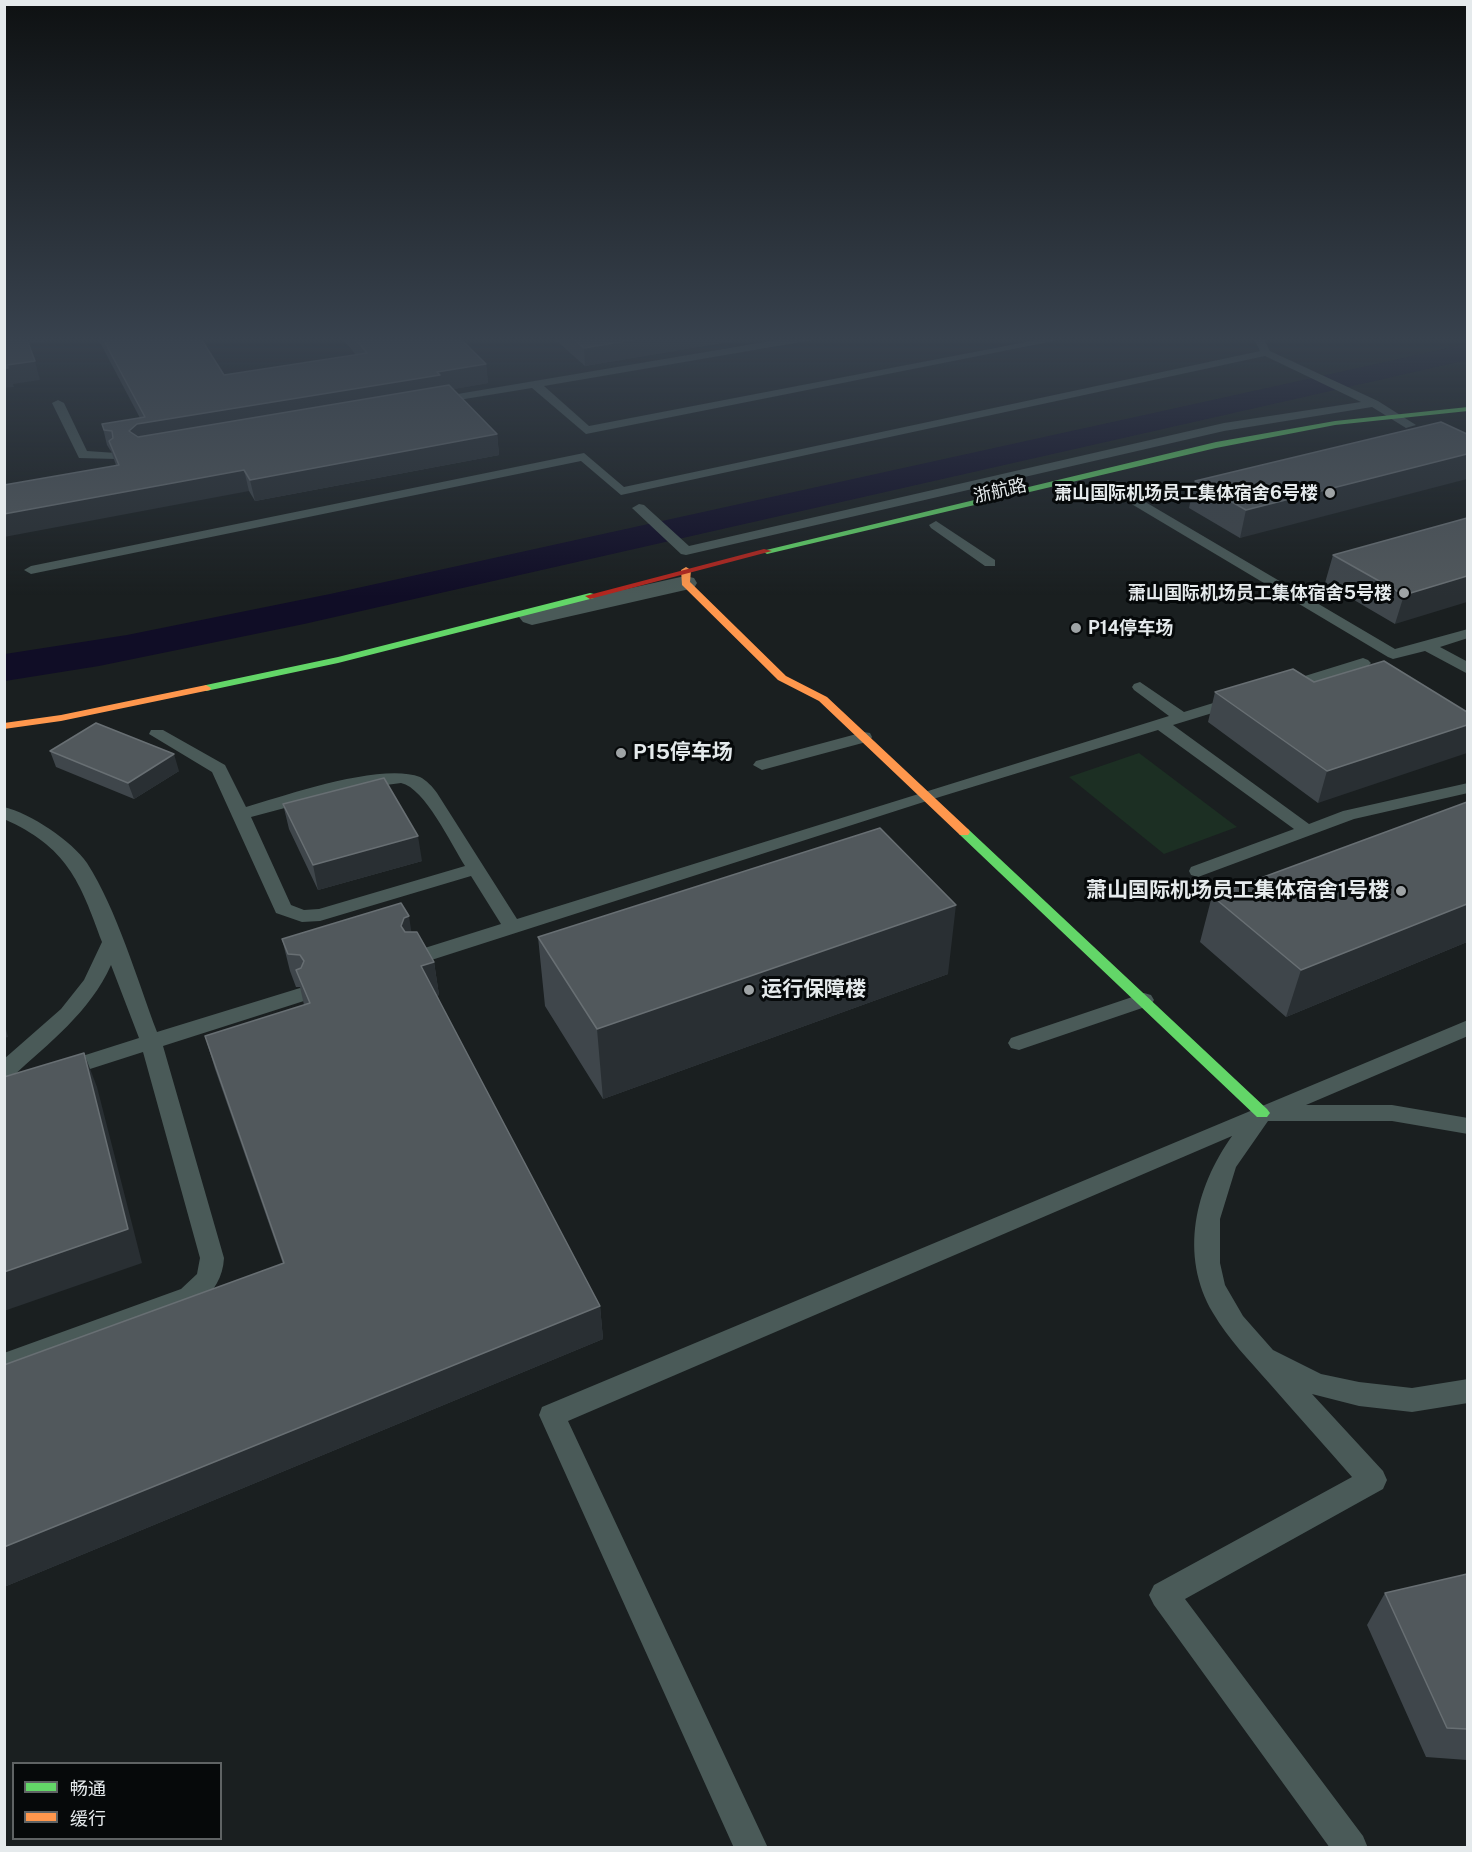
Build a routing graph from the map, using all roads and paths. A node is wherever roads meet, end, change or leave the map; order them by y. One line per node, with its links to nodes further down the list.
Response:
1 (66, 423): 9 (lane)
2 (579, 423): 3 (lane)
3 (620, 423)
4 (937, 423): 14 (lane)
5 (1246, 423): 11 (lane)
6 (1341, 423): 15 (street, 浙航路)
7 (1428, 423): 8 (street, 浙航路)
8 (1410, 425): 10 (street, 浙航路)
9 (111, 456)
10 (1108, 483): 12 (street, 浙航路); 19 (lane)
11 (639, 508)
12 (936, 525): 13 (lane); 15 (street, 浙航路)
13 (990, 563)
14 (31, 570)
15 (692, 578): 16 (street); 25 (street)
16 (474, 627): 28 (street)
17 (1467, 633): 18 (lane)
18 (1427, 646): 19 (lane); 20 (lane)
19 (1393, 654): 23 (lane)
20 (1467, 669)
21 (806, 672): 25 (street)
22 (1140, 687): 26 (lane)
23 (1272, 690)
24 (1250, 697): 26 (lane)
25 (823, 699): 30 (street)
26 (1182, 718): 27 (lane)
27 (1161, 724): 33 (lane); 36 (lane)
28 (4, 726)
29 (157, 734): 35 (lane)
30 (864, 737): 31 (lane); 33 (street)
31 (762, 765)
32 (1467, 788): 36 (lane)
33 (927, 795): 39 (lane); 43 (street)
34 (4, 812): 40 (lane)
35 (242, 814): 37 (lane); 37 (lane)
36 (1306, 830): 38 (lane)
37 (474, 869): 39 (lane)
38 (1198, 871)
39 (513, 928): 41 (lane)
40 (112, 942): 45 (lane); 47 (lane)
41 (419, 957)
42 (300, 995): 45 (lane)
43 (1144, 1000): 46 (lane); 49 (street)
44 (1467, 1027): 49 (lane)
45 (151, 1043): 48 (lane); 52 (lane)
46 (1019, 1043)
47 (4, 1072)
48 (4, 1087)
49 (1262, 1113): 50 (lane); 51 (lane); 54 (lane)
50 (1467, 1126)
51 (1240, 1332): 53 (lane); 55 (lane)
52 (4, 1365)
53 (1467, 1391)
54 (751, 1848)
55 (1351, 1848)

